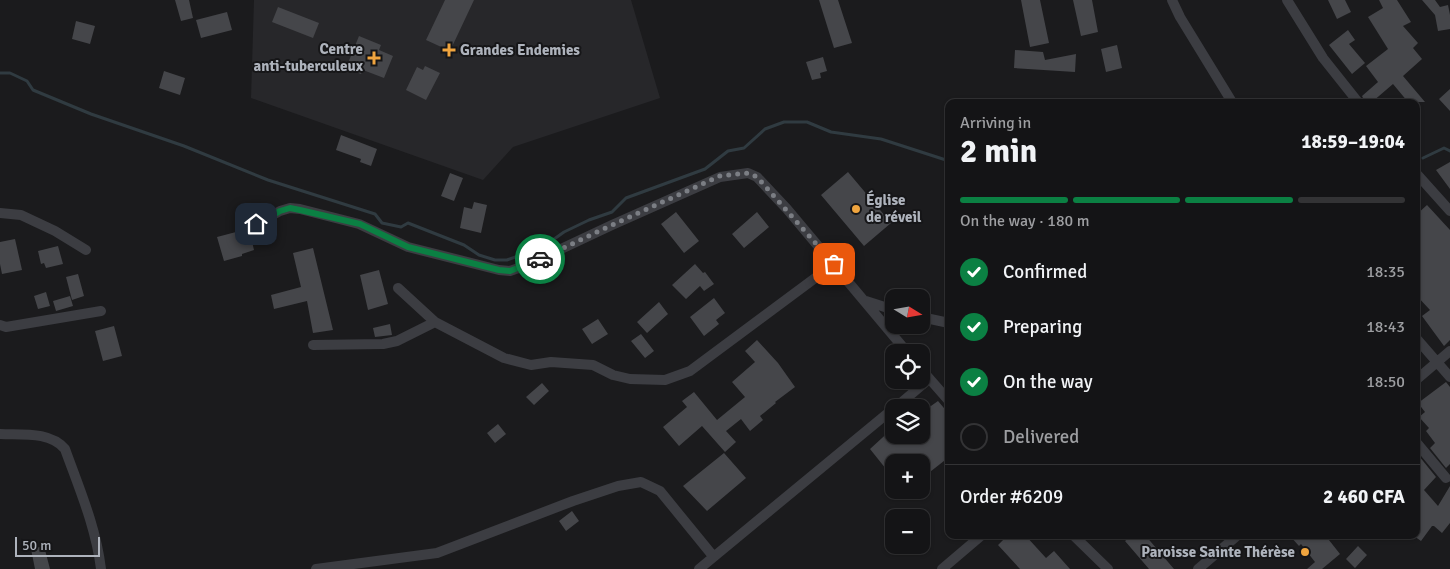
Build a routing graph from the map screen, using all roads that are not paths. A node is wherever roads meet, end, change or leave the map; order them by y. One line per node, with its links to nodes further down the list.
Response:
1 (1172, 0): 3 (street)
2 (1287, 0): 4 (street)
3 (1230, 99)
4 (1356, 99)
5 (1420, 177): 6 (street)
6 (1450, 211)
7 (0, 213): 9 (street)
8 (256, 224): 10 (street)
9 (86, 250)
10 (834, 264): 12 (street); 16 (street)
11 (398, 288): 16 (street)
12 (865, 301): 13 (street); 20 (street)
13 (885, 307)
14 (101, 311): 18 (street)
15 (930, 319): 17 (street)
16 (435, 322): 21 (street)
17 (945, 322)
18 (0, 325)
19 (1420, 343): 23 (street)
20 (900, 344)
21 (313, 345)
22 (1450, 351): 23 (street)
23 (1437, 362): 24 (street); 25 (street)
24 (1420, 377)
25 (1450, 377)
26 (930, 380): 28 (street)
27 (917, 389): 29 (street)
28 (945, 397)
29 (905, 399)
30 (885, 415): 37 (street)
31 (0, 434): 38 (street)
32 (1420, 447): 33 (street)
33 (1446, 478)
34 (977, 539): 41 (street)
35 (1077, 539): 42 (street)
36 (1233, 539): 43 (street)
37 (714, 556): 39 (street); 40 (street)
38 (101, 569)
39 (316, 569)
40 (699, 569)
41 (942, 569)
42 (1108, 569)
43 (1198, 569)

